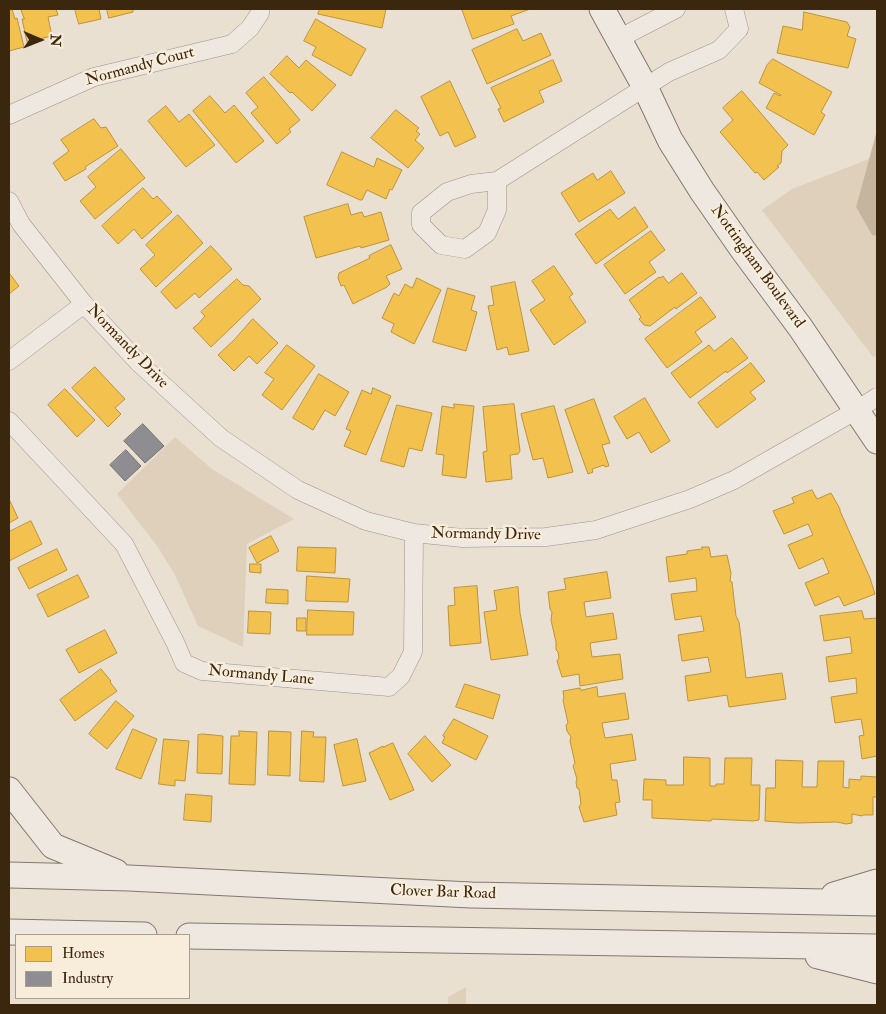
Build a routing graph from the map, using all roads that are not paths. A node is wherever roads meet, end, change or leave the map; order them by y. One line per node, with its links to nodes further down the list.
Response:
1 (260, 9): 7 (street, Normandy Court)
2 (602, 9): 5 (main road, Nottingham Boulevard)
3 (676, 9): 5 (street)
4 (734, 9): 6 (street)
5 (618, 39): 6 (main road, Nottingham Boulevard)
6 (645, 87): 8 (street); 12 (main road, Nottingham Boulevard)
7 (9, 115)
8 (498, 181): 8 (street)
9 (9, 201): 10 (street, Normandy Drive)
10 (84, 304): 11 (street); 15 (street, Normandy Drive)
11 (9, 361)
12 (867, 403): 14 (main road, Nottingham Boulevard); 15 (street, Normandy Drive)
13 (9, 421): 15 (street, Normandy Lane)
14 (877, 441)
15 (414, 533)
16 (9, 790): 18 (main road)
17 (9, 875): 18 (main road, Clover Bar Road)
18 (129, 878): 20 (main road, Clover Bar Road)
19 (877, 882): 20 (main road)
20 (814, 902): 21 (main road, Clover Bar Road)
21 (877, 903)
22 (9, 932): 23 (main road)
23 (99, 934)
24 (190, 936): 25 (main road)
25 (780, 946): 26 (main road); 27 (main road)
26 (877, 947)
27 (877, 971)

